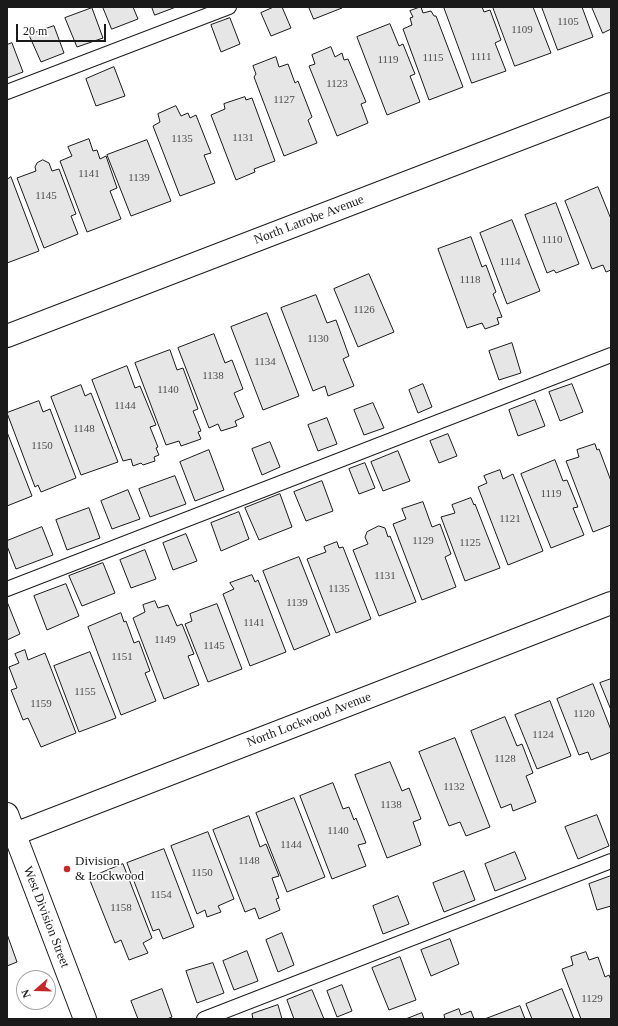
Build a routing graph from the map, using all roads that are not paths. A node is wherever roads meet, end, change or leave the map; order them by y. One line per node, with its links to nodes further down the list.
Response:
1 (229, 7): 2 (lane)
2 (7, 92)
3 (611, 104): 4 (street, North Latrobe Avenue)
4 (7, 336)
5 (611, 355): 6 (lane)
6 (7, 589)
7 (611, 603): 9 (street, North Lockwood Avenue)
8 (7, 814): 9 (street, West Division Street)
9 (11, 836): 11 (street, West Division Street)
10 (611, 861): 12 (lane)
11 (85, 1019)
12 (204, 1019)

